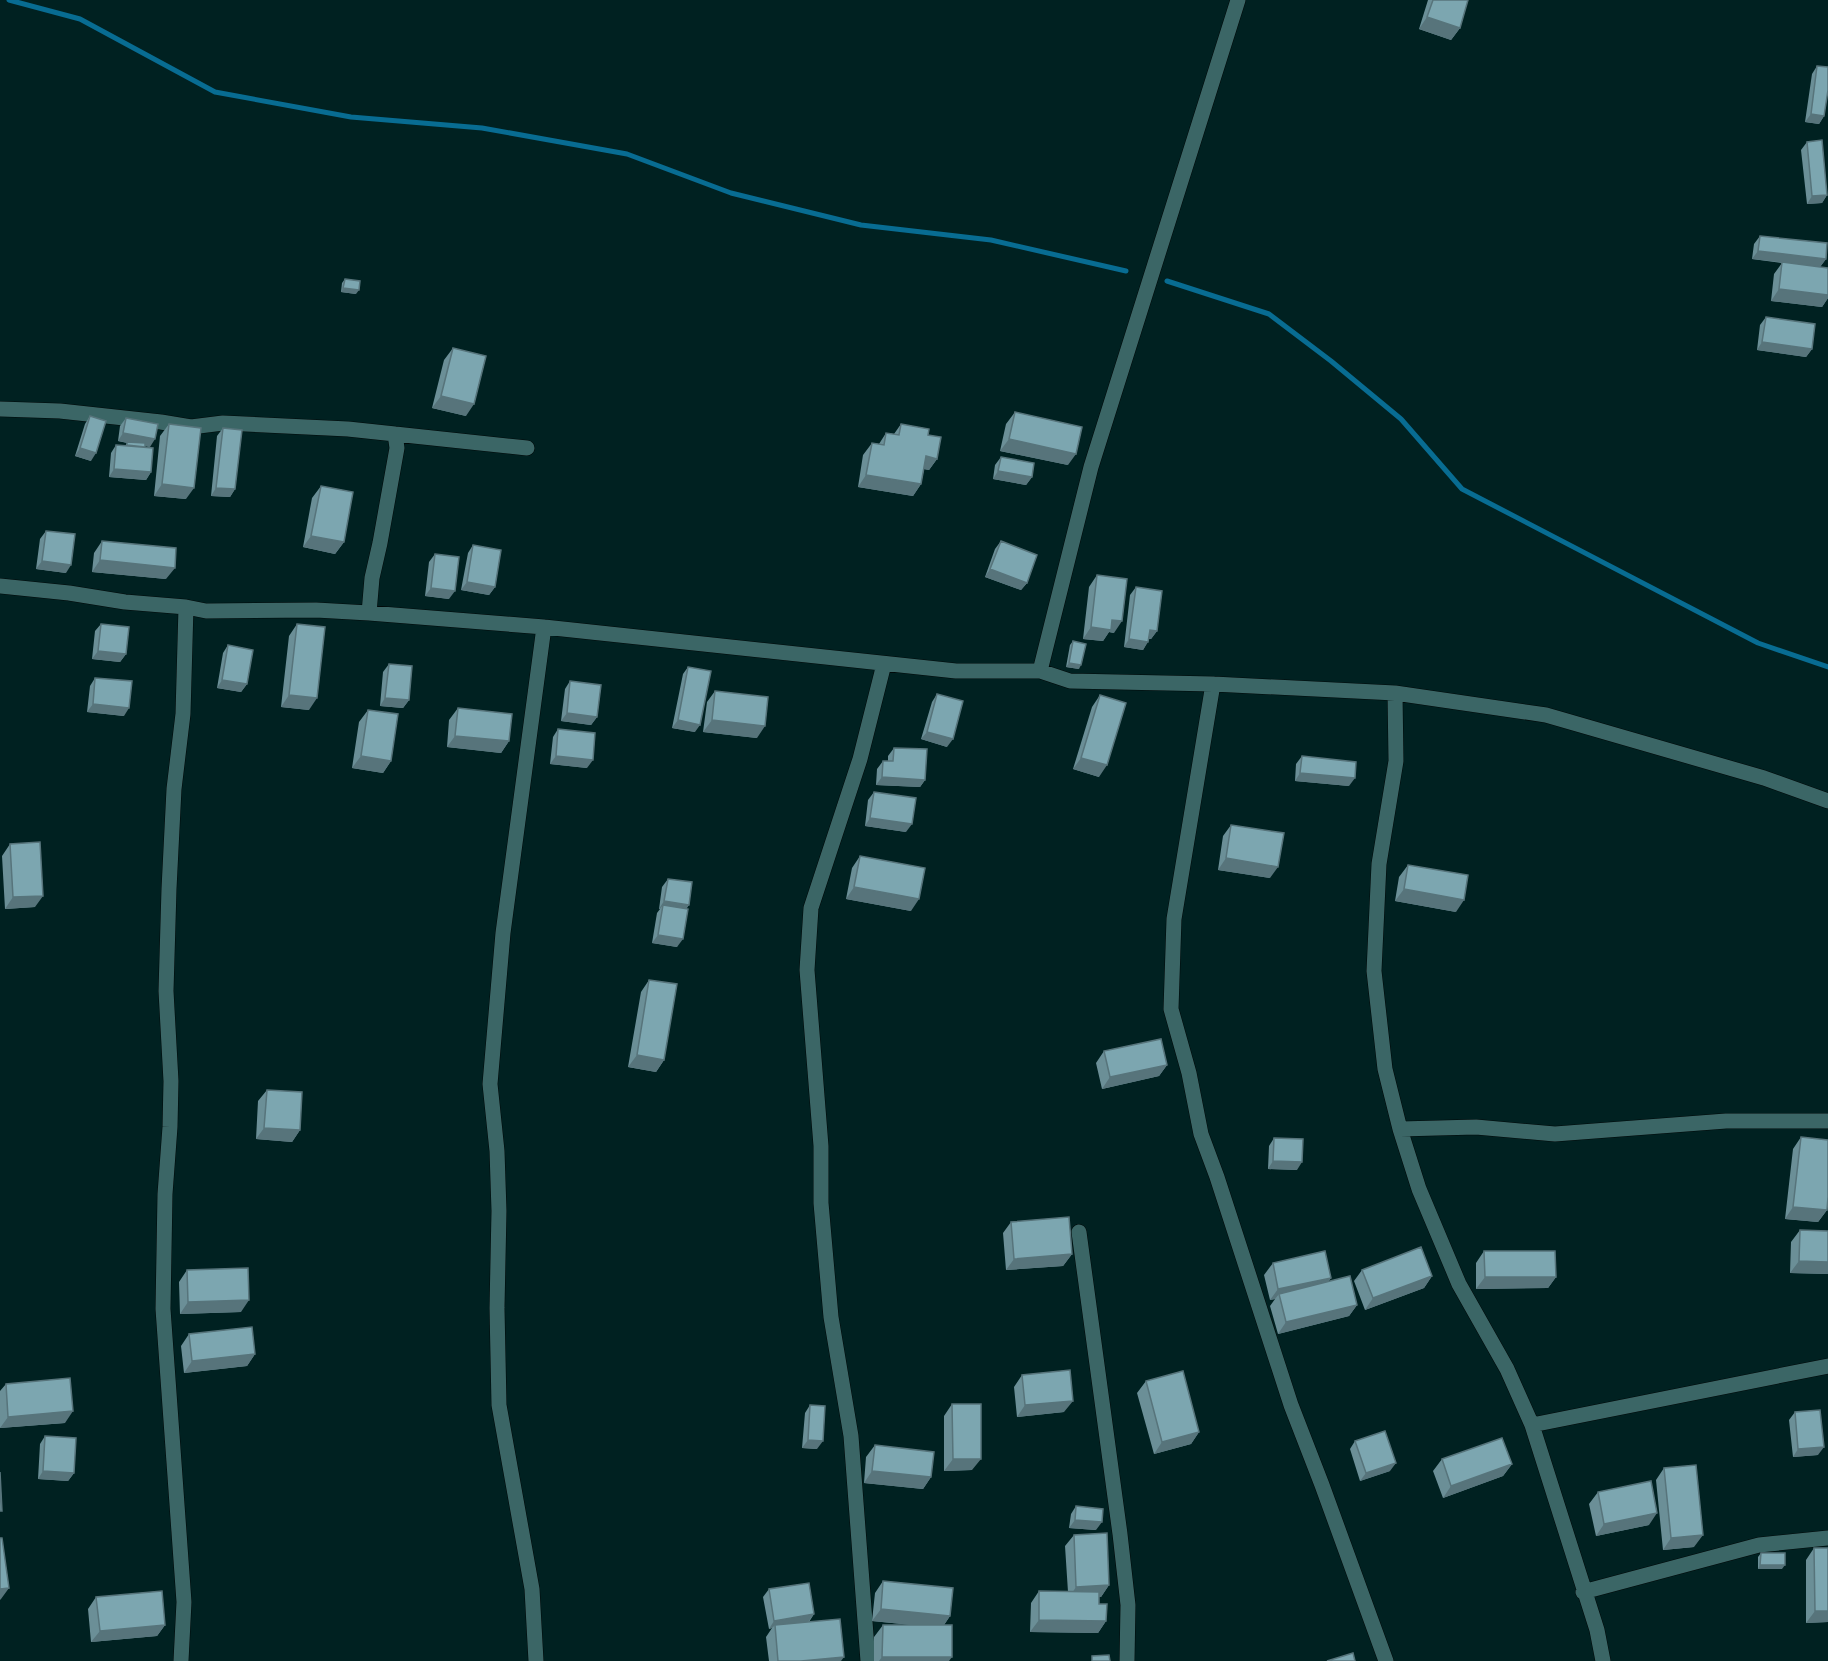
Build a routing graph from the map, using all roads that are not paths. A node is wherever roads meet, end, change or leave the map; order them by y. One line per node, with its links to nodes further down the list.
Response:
1 (1238, 0): 10 (street)
2 (0, 409): 3 (street)
3 (395, 434): 4 (street); 7 (street)
4 (527, 448)
5 (0, 586): 6 (street)
6 (186, 607): 7 (street); 21 (street)
7 (369, 613): 8 (street)
8 (544, 627): 9 (street); 22 (street)
9 (884, 664): 10 (street); 23 (street)
10 (1040, 671): 11 (street)
11 (1213, 684): 12 (street); 25 (street)
12 (1395, 693): 13 (street); 15 (street)
13 (1828, 801)
14 (1828, 1121): 15 (street)
15 (1400, 1129): 18 (street)
16 (1079, 1232): 24 (street)
17 (1828, 1366): 18 (street)
18 (1532, 1425): 20 (street)
19 (1828, 1538): 20 (street)
20 (1583, 1592): 26 (street)
21 (182, 1661)
22 (536, 1661)
23 (868, 1661)
24 (1127, 1661)
25 (1386, 1661)
26 (1603, 1661)

